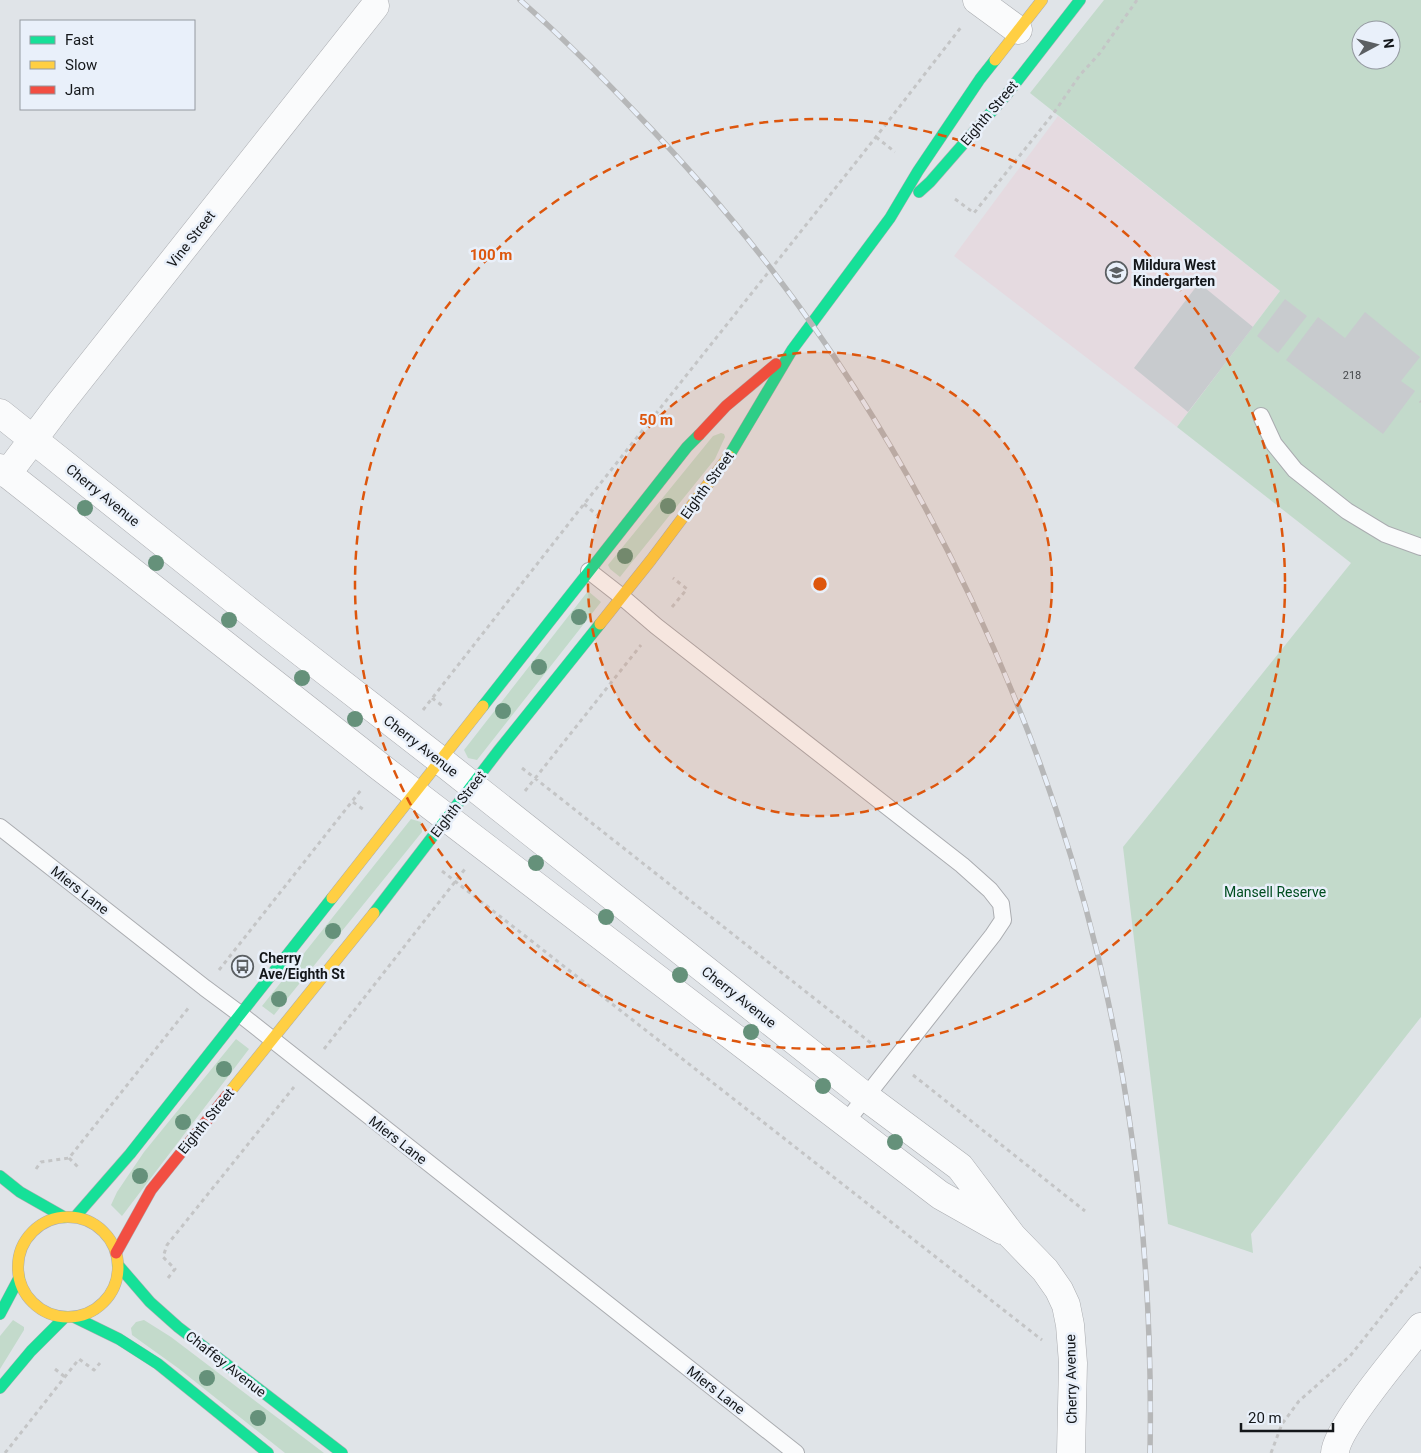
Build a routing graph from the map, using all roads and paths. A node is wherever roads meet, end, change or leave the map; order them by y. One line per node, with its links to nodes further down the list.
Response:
1 (1008, 0): 6 (street)
2 (1080, 0): 8 (street, Eighth Street)
3 (1137, 0): 7 (path)
4 (979, 2): 6 (street); 17 (path)
5 (375, 6): 12 (street, Vine Street)
6 (1030, 15): 8 (street, Eighth Street)
7 (1065, 98)
8 (890, 218): 9 (street, Eighth Street)
9 (792, 350): 15 (street, Eighth Street); 16 (street, Eighth Street)
10 (0, 413): 12 (street, Cherry Avenue)
11 (1261, 416): 14 (lane)
12 (34, 439): 13 (street, Vine Street); 19 (street, Cherry Avenue)
13 (4, 471): 22 (street, Cherry Avenue)
14 (1421, 547)
15 (589, 571): 16 (lane); 18 (street, Eighth Street)
16 (621, 596): 20 (street, Eighth Street); 35 (lane)
17 (432, 698): 18 (path); 19 (path)
18 (468, 726): 21 (street, Eighth Street)
19 (404, 733): 21 (street, Cherry Avenue)
20 (500, 750): 23 (street, Eighth Street); 35 (path)
21 (440, 760): 23 (street, Cherry Avenue); 24 (street, Eighth Street)
22 (379, 766): 24 (street, Cherry Avenue); 25 (path)
23 (472, 786): 26 (street, Eighth Street); 37 (street, Cherry Avenue)
24 (414, 793): 26 (street, Cherry Avenue); 28 (street, Eighth Street)
25 (352, 802): 28 (path); 32 (path)
26 (446, 819): 29 (street, Cherry Avenue); 30 (street, Eighth Street)
27 (0, 828): 32 (lane, Miers Lane)
28 (388, 829): 33 (street, Eighth Street)
29 (483, 846): 31 (path); 38 (street, Cherry Avenue)
30 (420, 853): 31 (path); 34 (street, Eighth Street)
31 (456, 881): 36 (path); 53 (path)
32 (204, 988): 33 (lane, Miers Lane); 39 (path)
33 (240, 1014): 34 (lane, Miers Lane); 42 (street, Eighth Street)
34 (272, 1040): 36 (lane, Miers Lane); 45 (street, Eighth Street)
35 (894, 1061): 37 (lane); 41 (path)
36 (308, 1069): 46 (path); 57 (lane, Miers Lane)
37 (866, 1098): 38 (lane); 43 (street, Cherry Avenue)
38 (846, 1122): 43 (street, Cherry Avenue)
39 (41, 1162)
40 (0, 1176): 42 (street)
41 (1085, 1211)
42 (70, 1217): 45 (street); 49 (street)
43 (1012, 1236): 58 (street, Cherry Avenue)
44 (6, 1253): 49 (street)
45 (116, 1253): 47 (street)
46 (163, 1257)
47 (118, 1265): 51 (street); 56 (street, Chaffey Avenue)
48 (1421, 1267): 59 (path)
49 (19, 1273): 50 (street); 51 (street)
50 (0, 1314)
51 (69, 1317): 54 (street); 55 (street)
52 (1421, 1327): 60 (street)
53 (1042, 1349)
54 (0, 1388)
55 (268, 1453)
56 (342, 1453)
57 (796, 1453)
58 (1071, 1453)
59 (1271, 1453)
60 (1335, 1453)

